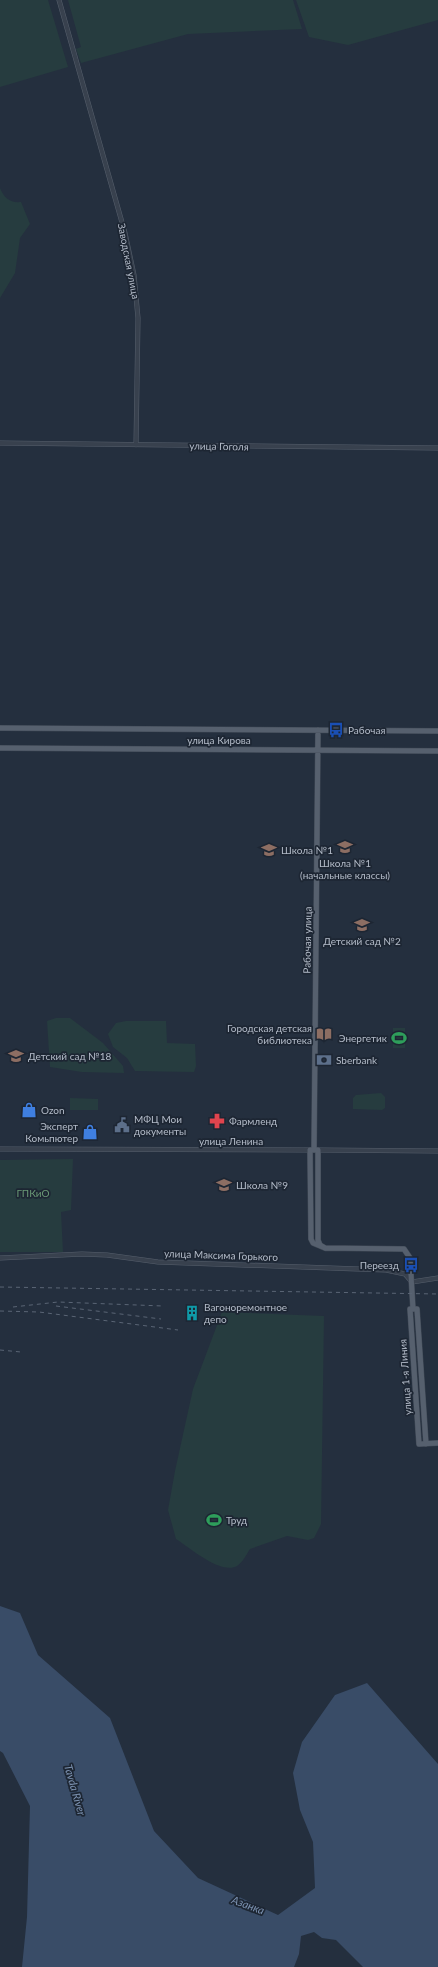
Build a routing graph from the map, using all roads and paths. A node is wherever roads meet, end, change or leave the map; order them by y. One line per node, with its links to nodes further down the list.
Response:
1 (59, 0): 3 (street, Заводская улица)
2 (0, 443): 3 (street, улица Гоголя)
3 (136, 445): 4 (street, улица Гоголя)
4 (438, 448)
5 (0, 728): 6 (main road, улица Кирова)
6 (318, 730): 7 (main road, улица Кирова); 9 (main road, Рабочая улица)
7 (438, 731)
8 (0, 748): 9 (main road, улица Кирова)
9 (318, 750): 10 (main road, улица Кирова); 12 (main road, Рабочая улица)
10 (438, 751)
11 (0, 1149): 12 (street, улица Ленина)
12 (314, 1150): 13 (street, улица Ленина); 14 (main road, Рабочая улица); 14 (main road, Рабочая улица)
13 (438, 1151)
14 (325, 1248): 17 (main road, улица 1-я Линия)
15 (0, 1258): 17 (street, улица Максима Горького)
16 (438, 1278): 17 (street)
17 (412, 1282): 18 (main road, улица 1-я Линия)
18 (414, 1309): 20 (main road, улица 1-я Линия); 20 (main road, улица 1-я Линия)
19 (438, 1443): 20 (main road)
20 (426, 1444)

